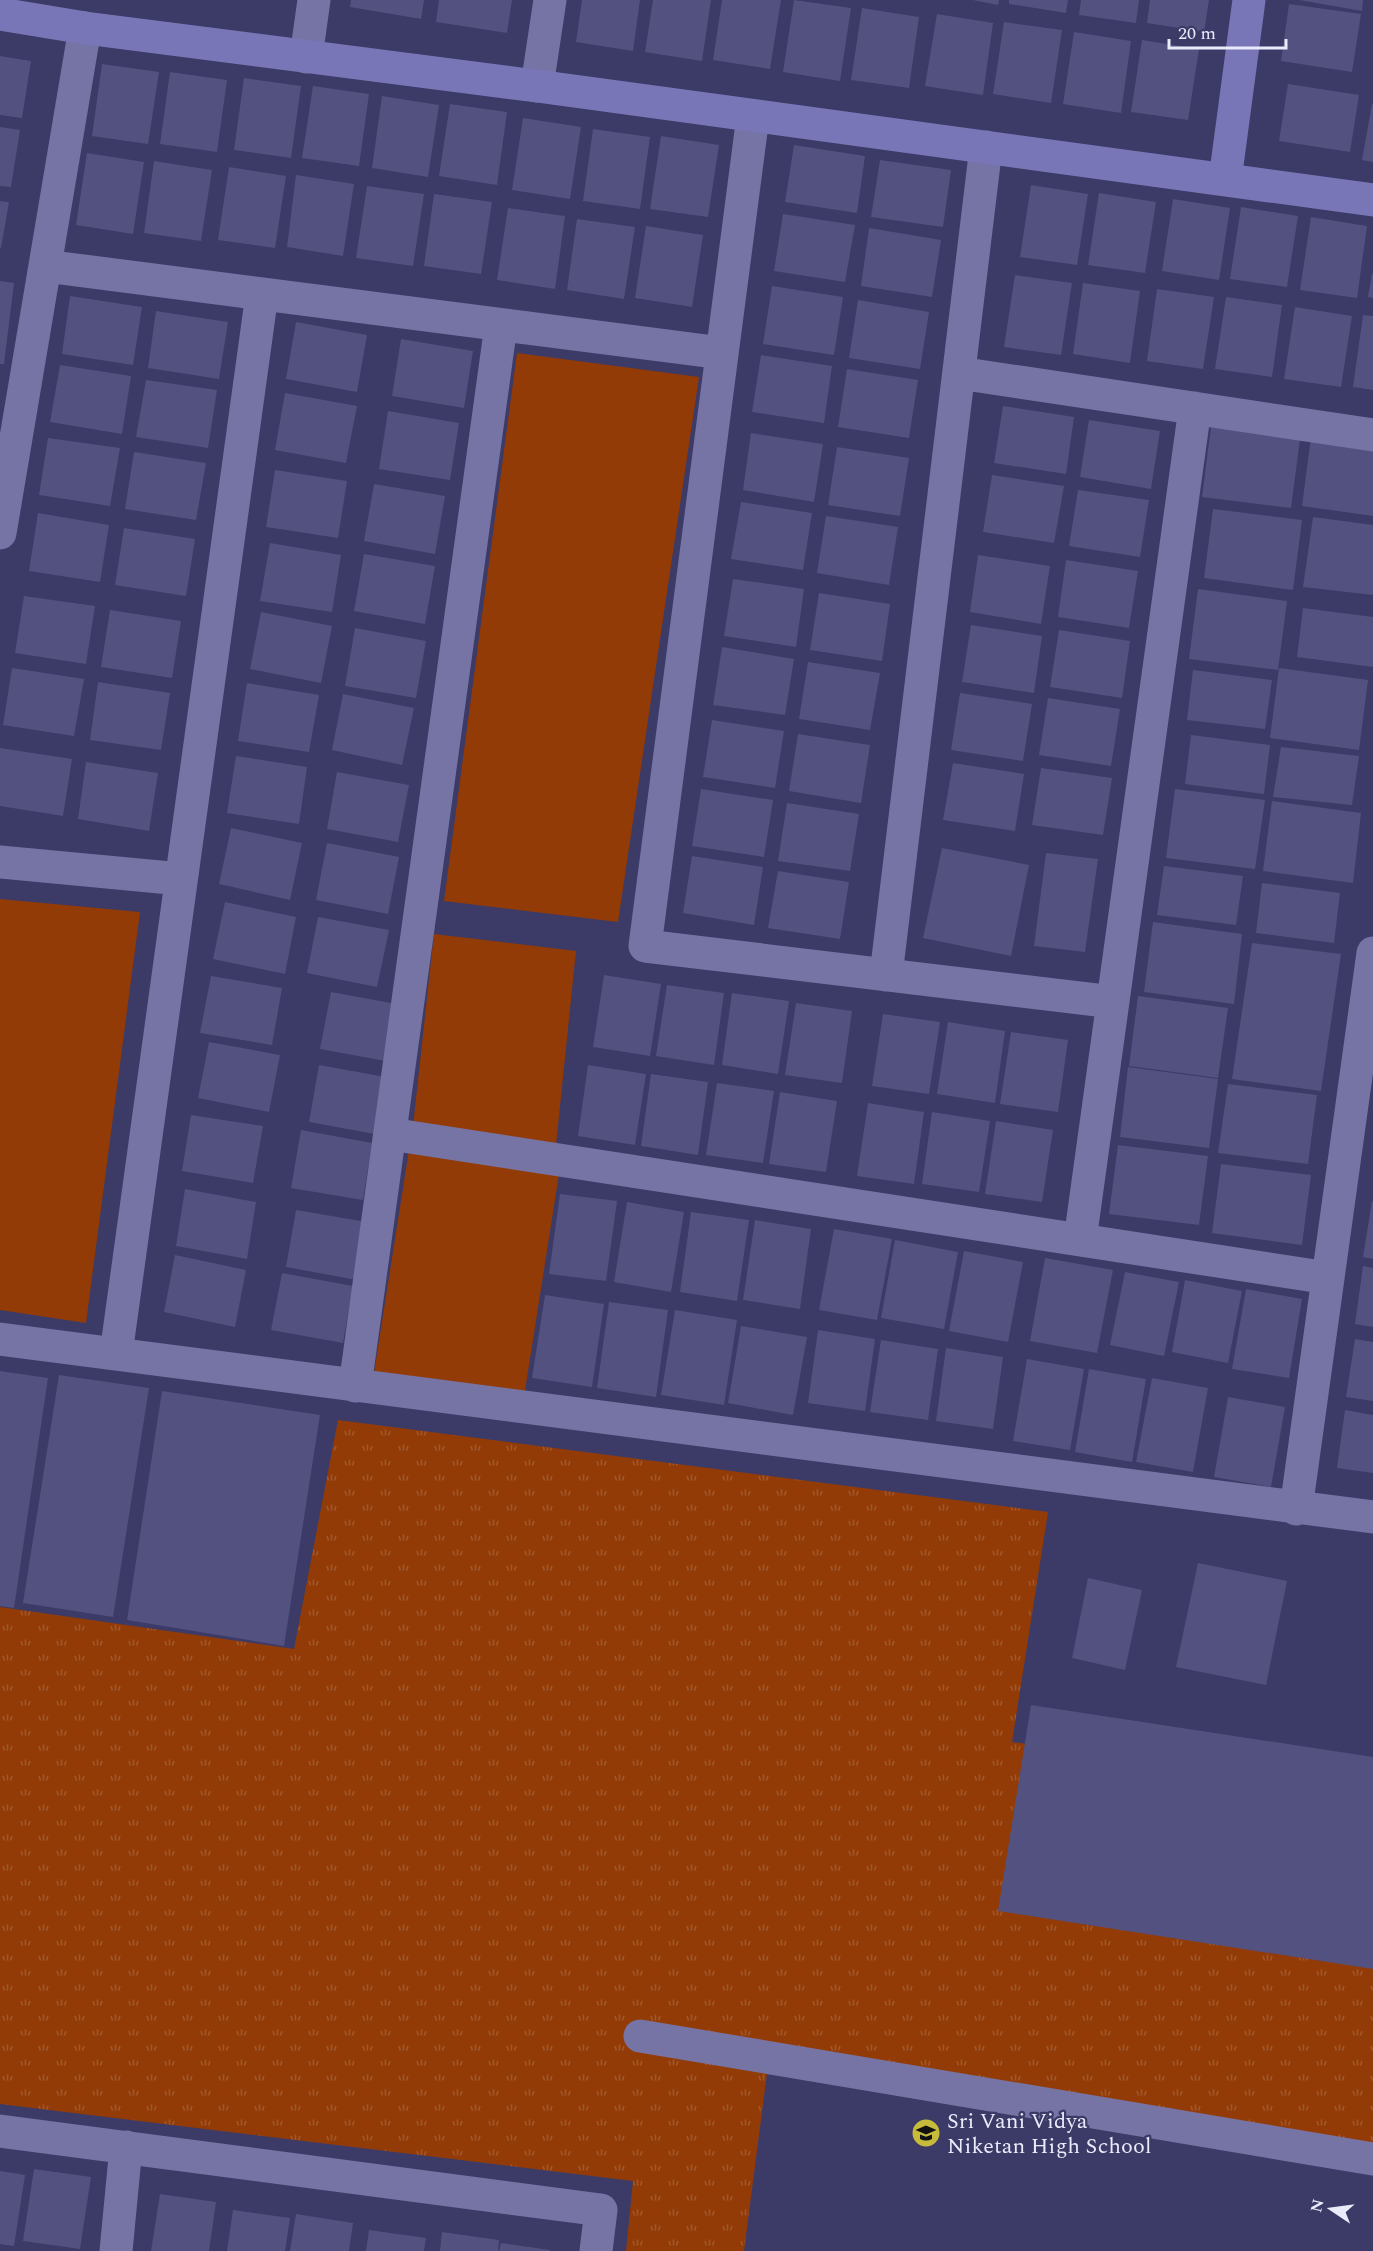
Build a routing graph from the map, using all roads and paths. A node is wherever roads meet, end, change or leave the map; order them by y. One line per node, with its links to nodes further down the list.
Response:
1 (314, 0): 6 (street)
2 (550, 0): 7 (street)
3 (1249, 0): 10 (street)
4 (0, 14): 5 (street)
5 (85, 28): 6 (street); 12 (street)
6 (306, 57): 7 (street)
7 (537, 86): 8 (street)
8 (753, 116): 9 (street); 15 (street)
9 (986, 147): 10 (street); 16 (street)
10 (1225, 180): 11 (street)
11 (1373, 200)
12 (45, 266): 13 (street); 19 (street)
13 (262, 294): 14 (street); 21 (street)
14 (501, 325): 15 (street); 25 (street)
15 (722, 353): 23 (street)
16 (959, 373): 17 (street); 23 (street)
17 (1195, 408): 18 (street); 24 (street)
18 (1373, 435)
19 (0, 533)
20 (0, 862): 21 (street)
21 (181, 879): 29 (street)
22 (1373, 953): 27 (street)
23 (886, 975): 24 (street)
24 (1113, 1002): 26 (street)
25 (390, 1134): 26 (street); 30 (street)
26 (1080, 1240): 27 (street)
27 (1328, 1278): 31 (street)
28 (0, 1338): 29 (street)
29 (116, 1354): 30 (street)
30 (356, 1386): 31 (street)
31 (1296, 1509): 32 (street)
32 (1373, 1517)
33 (640, 2036): 36 (street)
34 (0, 2131): 35 (street)
35 (126, 2147): 37 (street); 38 (street)
36 (1373, 2159)
37 (116, 2251)
38 (596, 2251)

